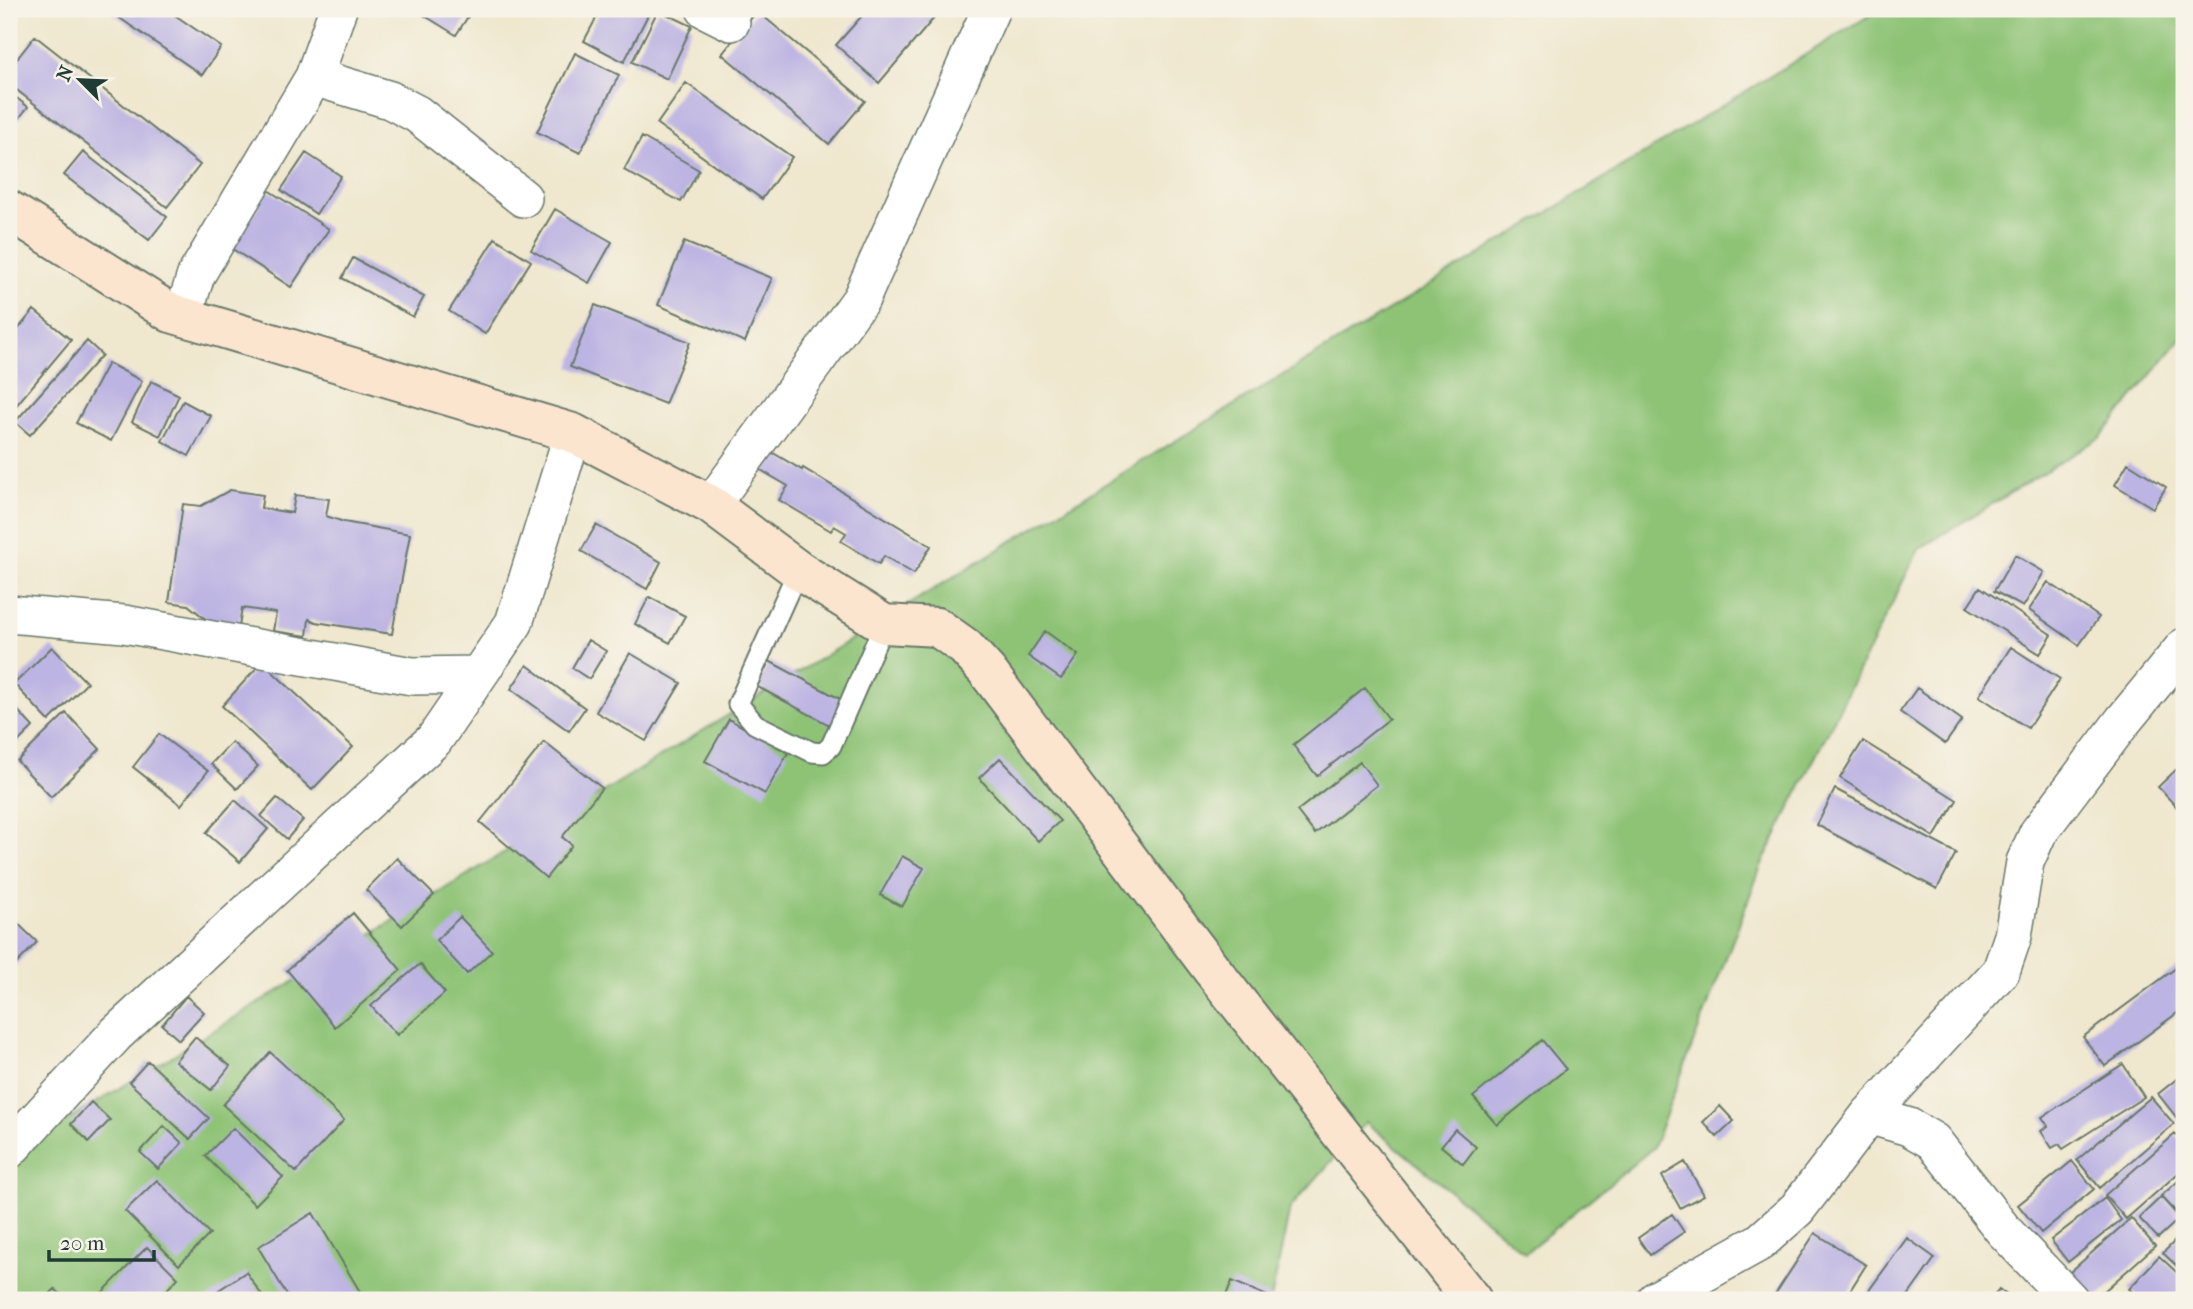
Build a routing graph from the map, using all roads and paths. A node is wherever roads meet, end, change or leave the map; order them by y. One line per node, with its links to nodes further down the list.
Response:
1 (338, 9): 3 (street)
2 (991, 9): 8 (street)
3 (314, 77): 4 (street); 6 (street)
4 (523, 198)
5 (9, 210): 6 (street)
6 (171, 313): 7 (street)
7 (573, 433): 8 (street); 13 (street)
8 (711, 505): 9 (street)
9 (797, 570): 11 (street); 11 (lane)
10 (9, 614): 13 (street)
11 (884, 624): 16 (street)
12 (2184, 647): 14 (street)
13 (477, 676): 15 (street)
14 (1869, 1115): 17 (street); 18 (street)
15 (9, 1150)
16 (1472, 1300)
17 (1656, 1300)
18 (2070, 1300)

